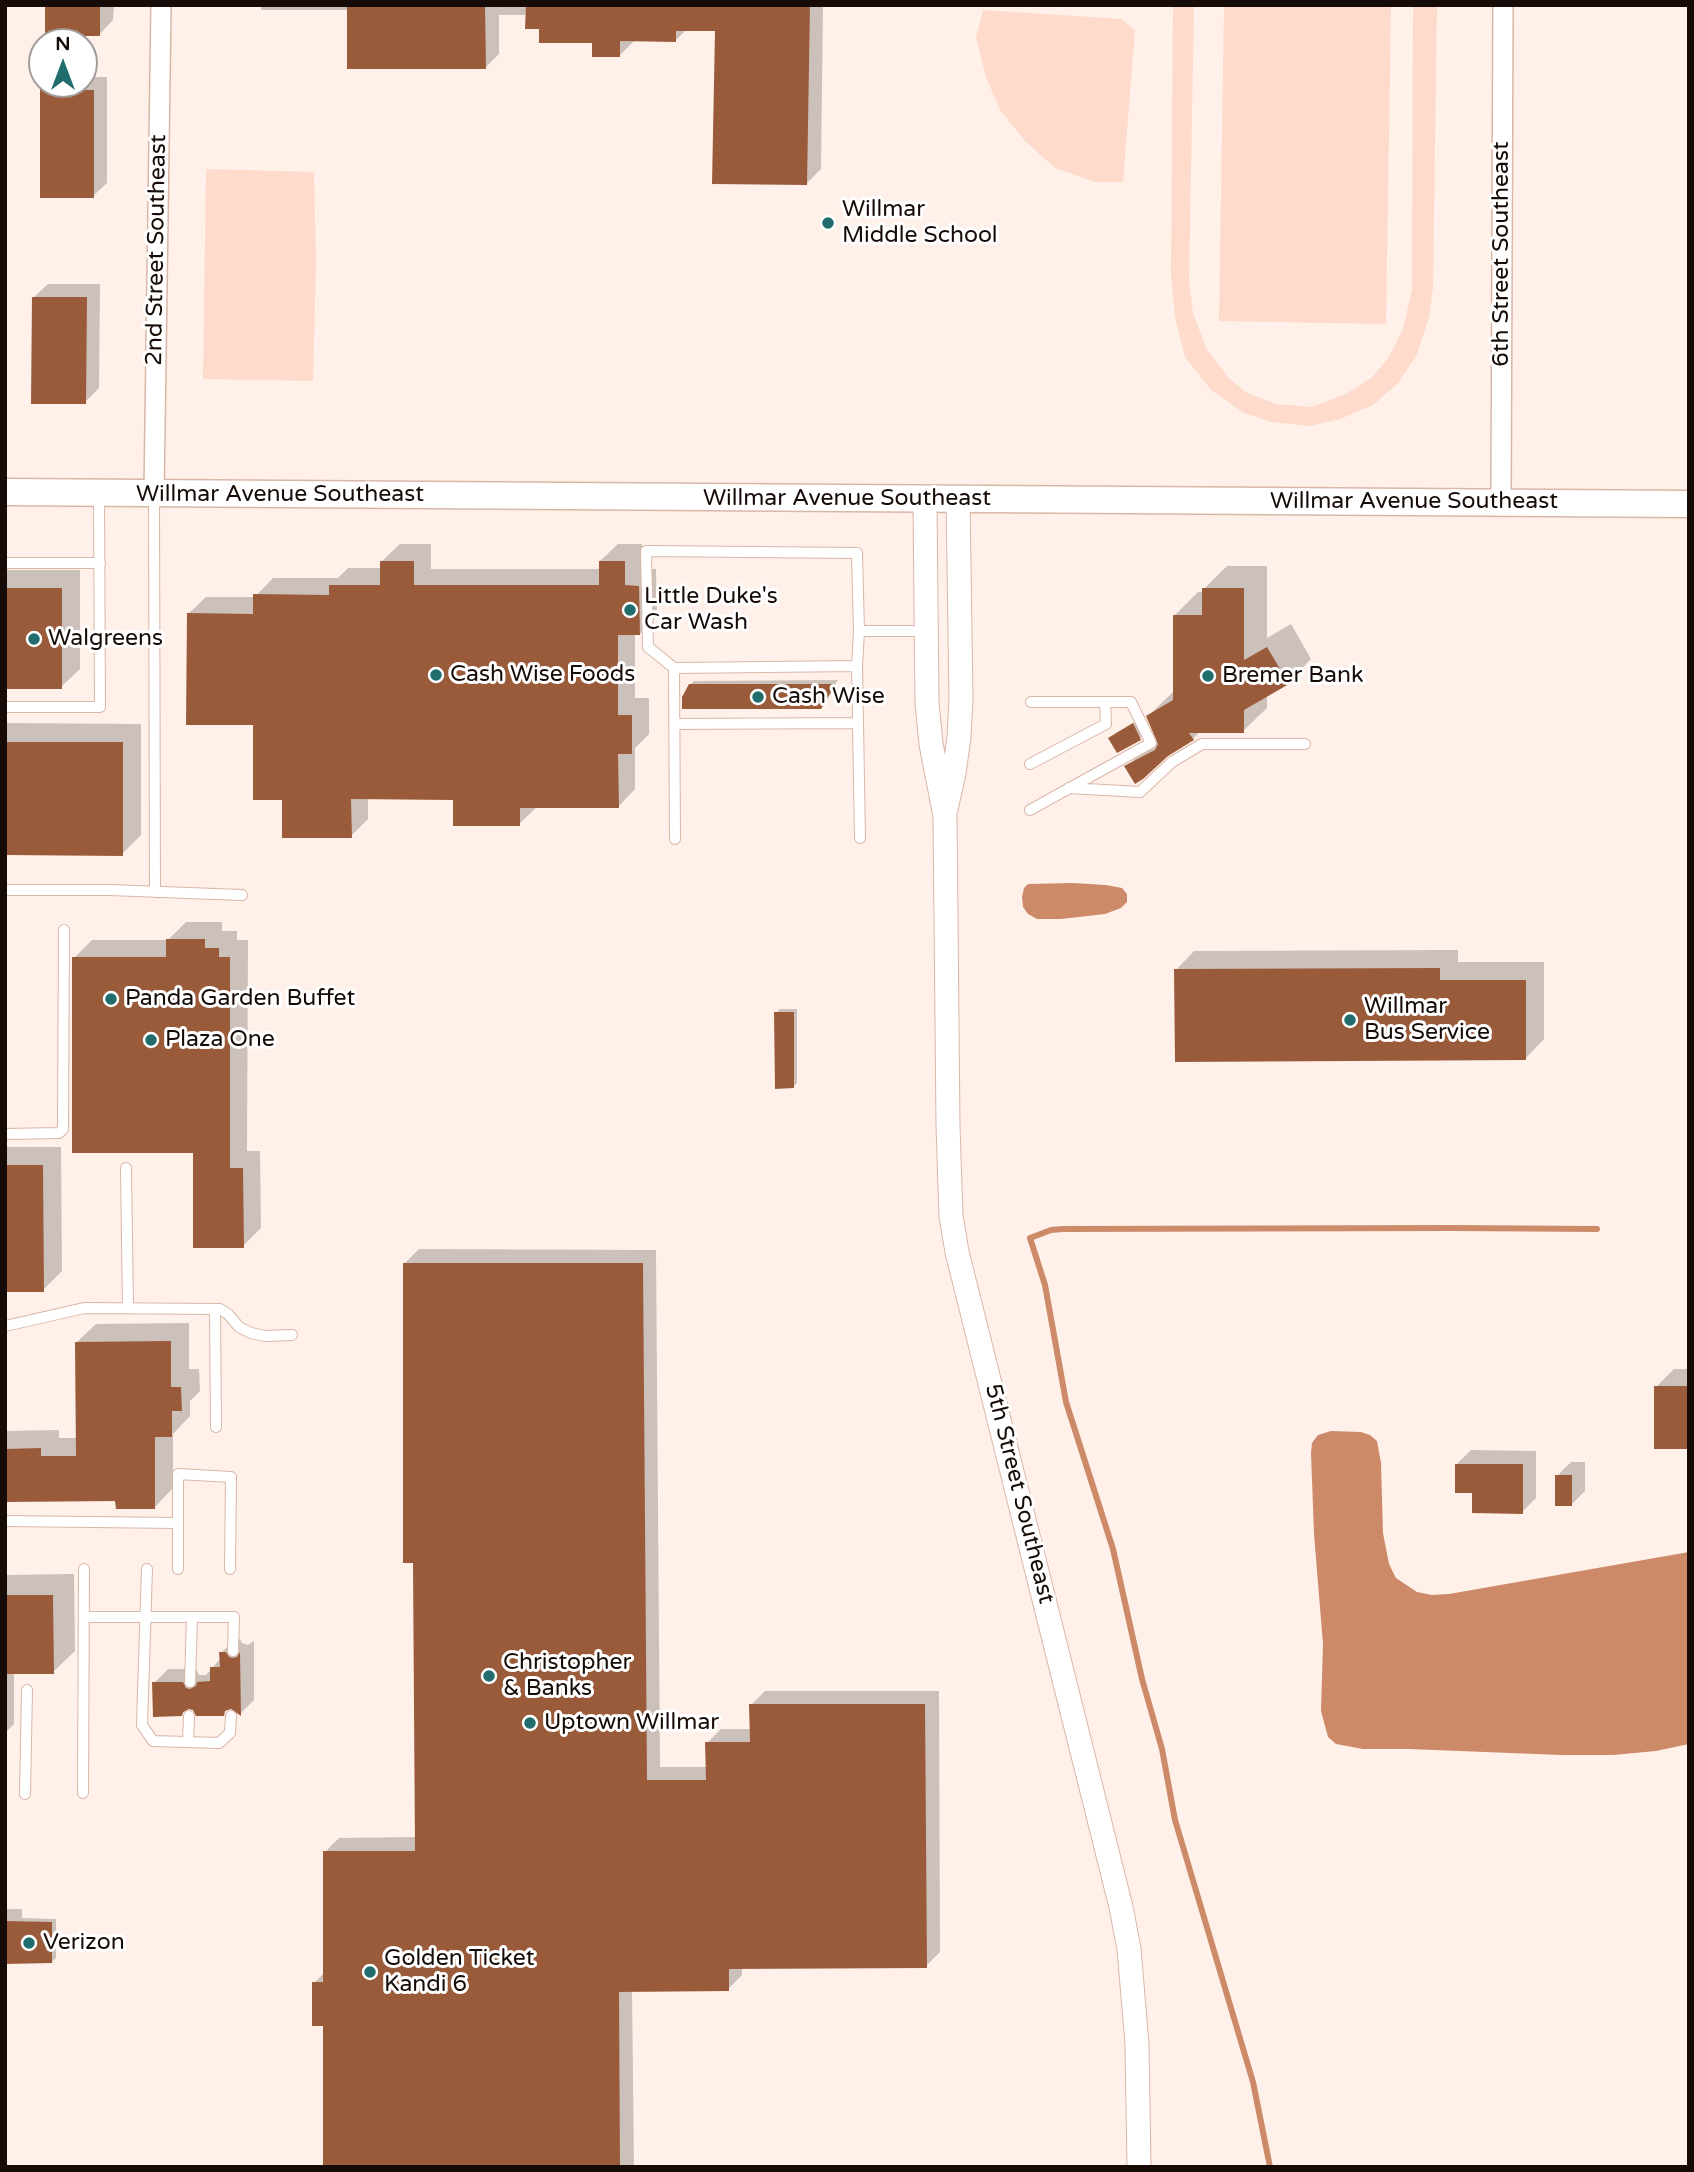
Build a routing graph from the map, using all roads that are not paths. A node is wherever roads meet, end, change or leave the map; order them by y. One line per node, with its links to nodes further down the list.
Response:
1 (161, 5): 5 (street, 2nd Street Southeast)
2 (1503, 5): 8 (street, 6th Street Southeast)
3 (5, 492): 4 (main road, Willmar Avenue Southeast)
4 (99, 494): 5 (main road, Willmar Avenue Southeast); 11 (lane)
5 (154, 494): 6 (main road, Willmar Avenue Southeast); 29 (lane)
6 (925, 500): 7 (main road, Willmar Avenue Southeast); 13 (street, 5th Street Southeast)
7 (958, 500): 8 (main road, Willmar Avenue Southeast); 25 (street, 5th Street Southeast)
8 (1501, 502): 9 (main road, Willmar Avenue Southeast)
9 (1689, 504)
10 (5, 563): 11 (lane)
11 (100, 563): 18 (lane)
12 (859, 631): 13 (lane); 14 (lane); 15 (lane)
13 (927, 631): 25 (street, 5th Street Southeast)
14 (858, 666): 15 (lane); 19 (lane)
15 (674, 668): 20 (lane)
16 (1031, 702): 17 (lane)
17 (1105, 702): 22 (lane); 23 (lane)
18 (5, 707)
19 (858, 723): 20 (lane); 26 (lane)
20 (674, 724): 27 (lane)
21 (1305, 744): 23 (lane)
22 (1030, 764)
23 (1069, 788): 24 (lane)
24 (1030, 810)
25 (945, 816): 56 (street, 5th Street Southeast)
26 (860, 838)
27 (675, 839)
28 (5, 890): 29 (lane)
29 (155, 892): 30 (lane)
30 (242, 895)
31 (64, 930): 32 (lane)
32 (5, 1134)
33 (126, 1167): 34 (lane)
34 (128, 1308): 35 (lane); 36 (lane)
35 (215, 1309): 37 (lane); 38 (lane)
36 (5, 1326)
37 (292, 1335)
38 (216, 1427)
39 (5, 1521): 40 (lane)
40 (178, 1523): 43 (lane); 44 (lane)
41 (84, 1569): 45 (lane)
42 (147, 1569): 46 (lane)
43 (178, 1569)
44 (230, 1569)
45 (84, 1617): 46 (lane); 54 (lane)
46 (145, 1617): 47 (lane); 53 (lane)
47 (192, 1617): 48 (lane); 49 (lane)
48 (233, 1651)
49 (190, 1682)
50 (27, 1690): 55 (lane)
51 (189, 1716): 53 (lane)
52 (231, 1716): 53 (lane)
53 (188, 1741)
54 (83, 1793)
55 (25, 1794)
56 (1139, 2167)

